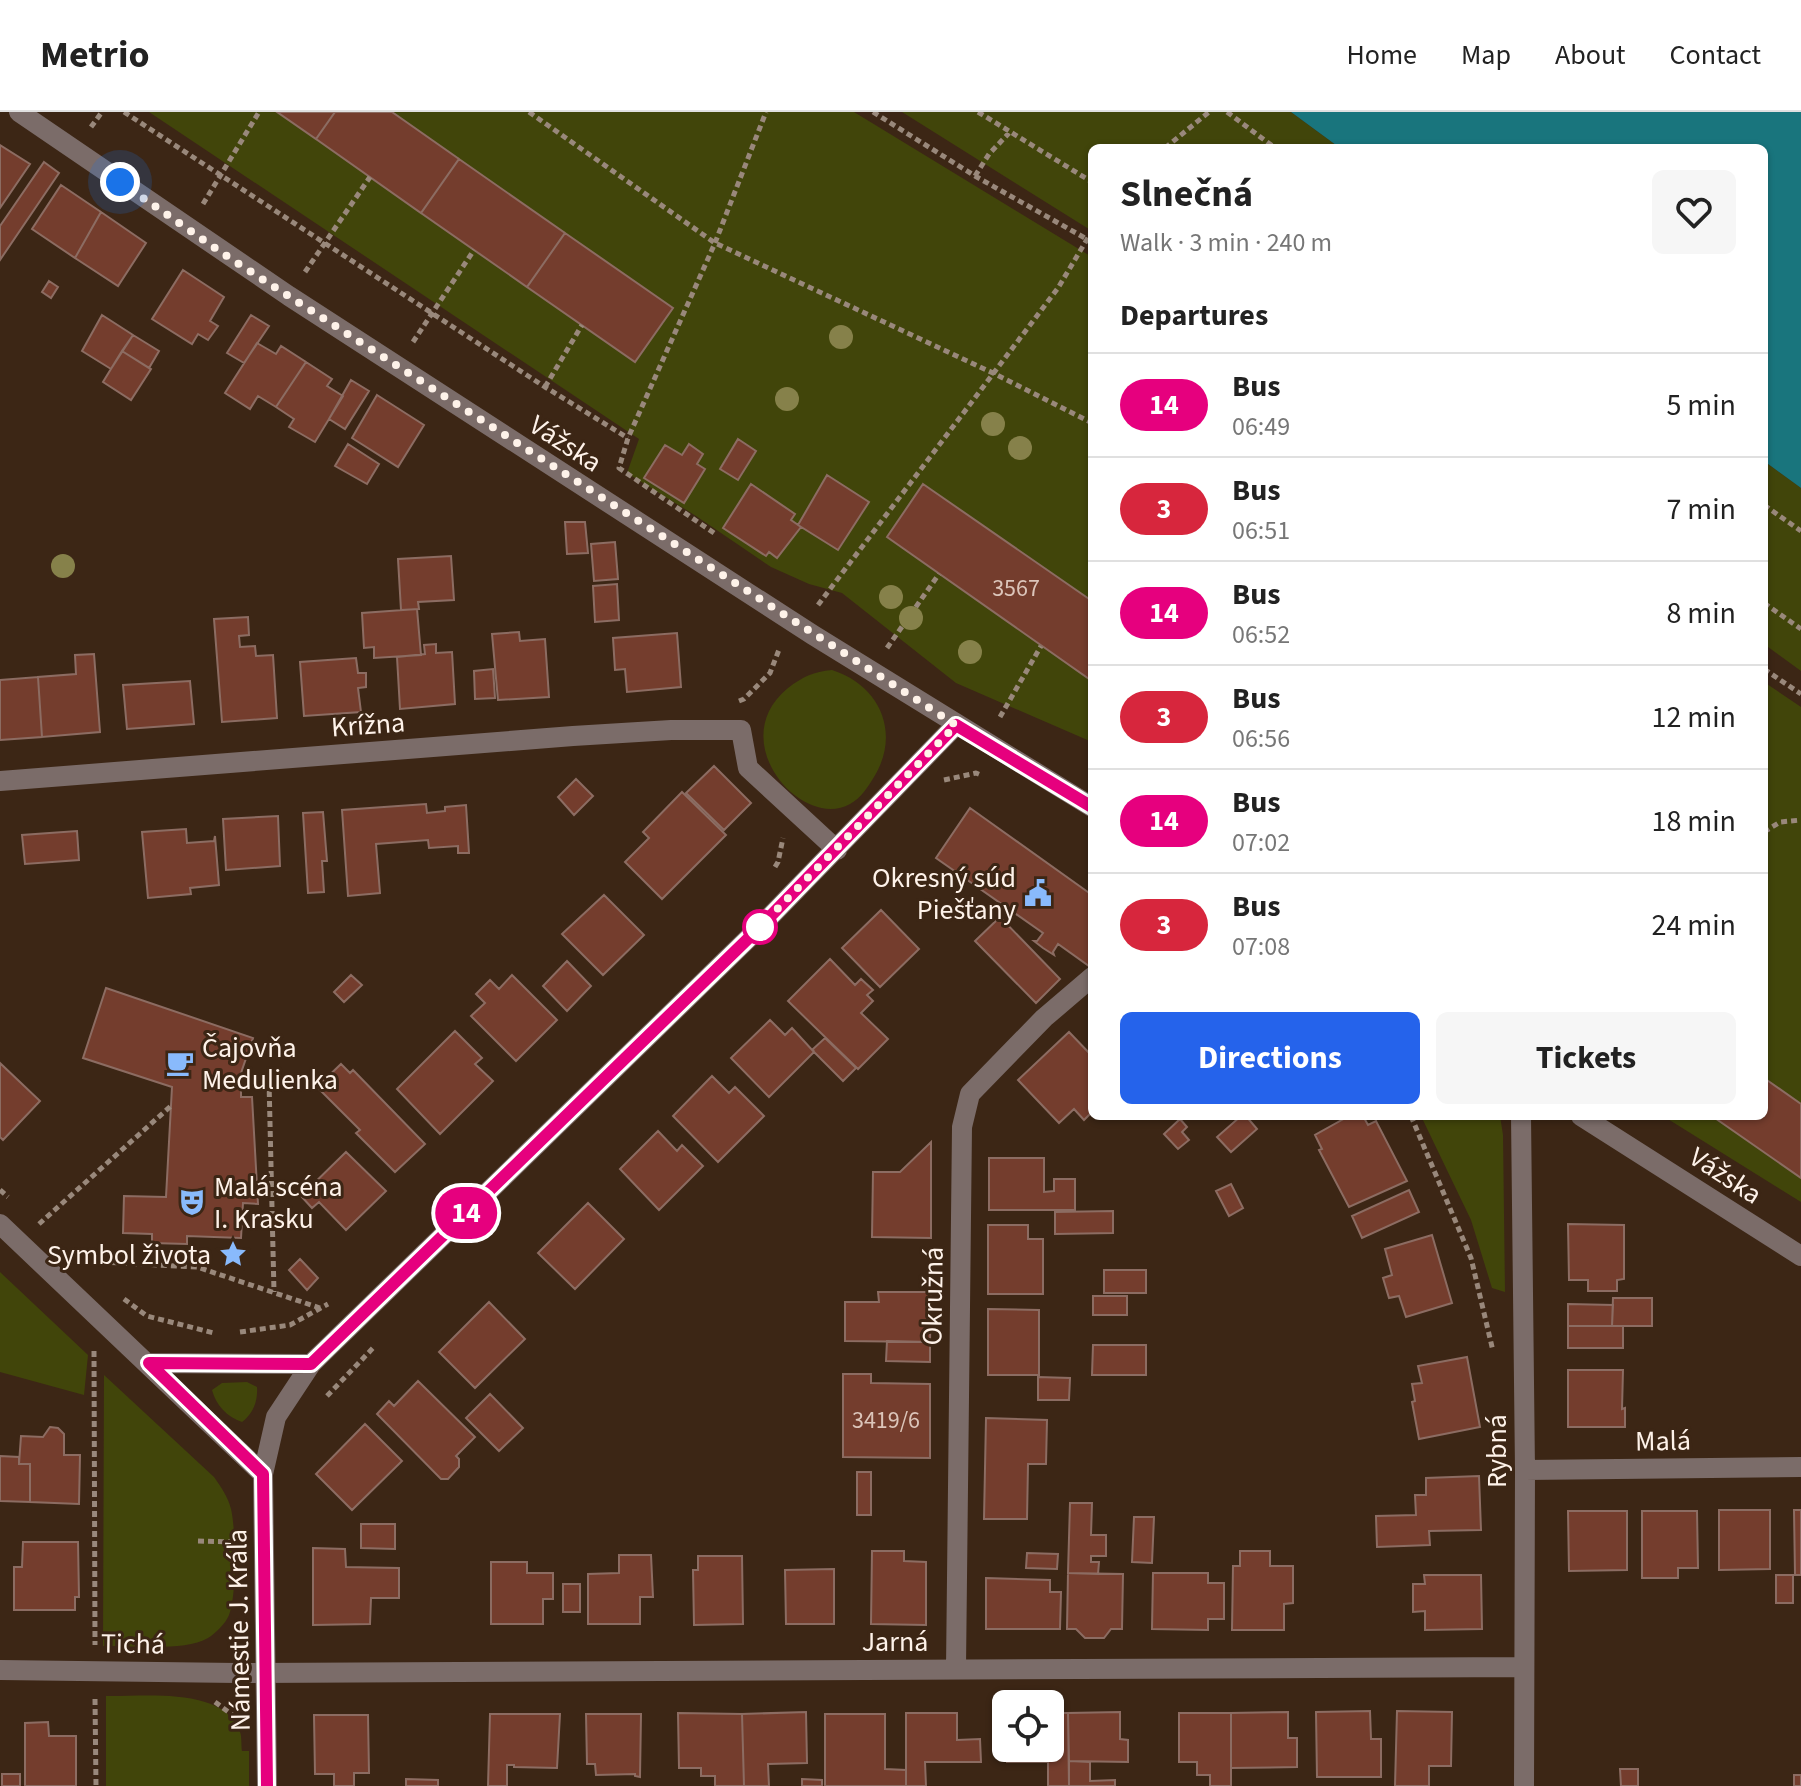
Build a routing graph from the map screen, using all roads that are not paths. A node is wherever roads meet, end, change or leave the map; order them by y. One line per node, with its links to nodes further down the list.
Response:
1 (19, 112): 2 (street, Vážska)
2 (956, 725): 4 (street, Vážska); 5 (street, Námestie J. Kráľa)
3 (0, 781): 5 (street, Krížna)
4 (1088, 805)
5 (837, 850): 12 (street, Námestie J. Kráľa)
6 (1088, 980): 17 (street, Okružná)
7 (1521, 1120): 14 (street, Rybná)
8 (1587, 1120): 10 (street, Vážska)
9 (0, 1224): 11 (street)
10 (1801, 1256)
11 (149, 1363): 12 (street); 15 (street)
12 (311, 1364): 15 (street, Námestie J. Kráľa)
13 (1801, 1467): 14 (street, Malá)
14 (1525, 1470): 16 (street, Rybná)
15 (263, 1474): 19 (street, Námestie J. Kráľa)
16 (1524, 1667): 17 (street, Jarná); 21 (street, Rybná)
17 (956, 1668): 19 (street, Jarná)
18 (0, 1670): 19 (street, Tichá)
19 (266, 1672): 20 (street, Námestie J. Kráľa)
20 (267, 1786)
21 (1524, 1786)

